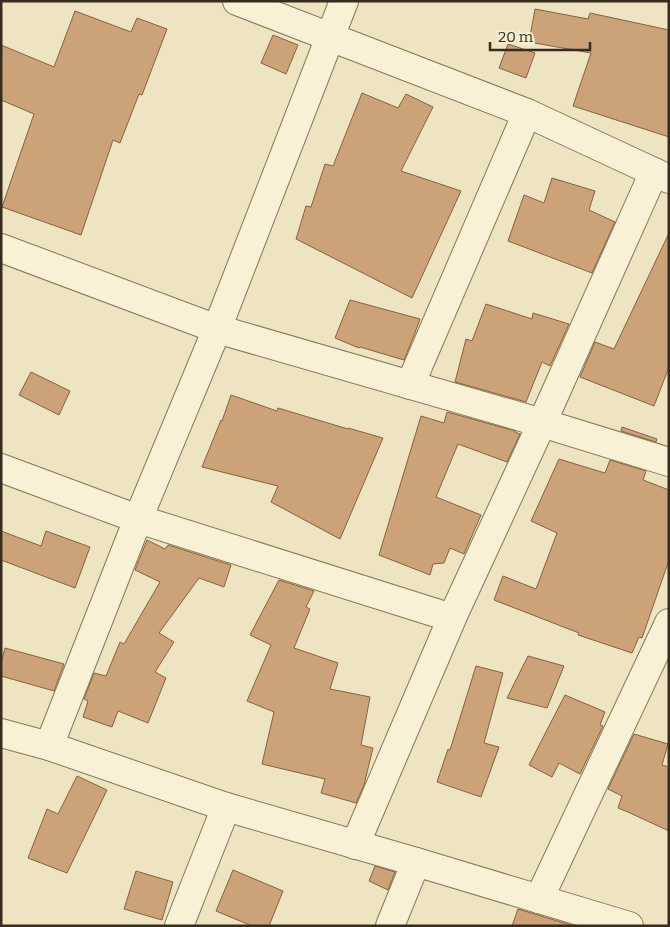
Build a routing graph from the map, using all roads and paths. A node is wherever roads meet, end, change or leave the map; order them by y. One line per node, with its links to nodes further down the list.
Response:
1 (237, 1): 3 (street)
2 (344, 1): 3 (street)
3 (330, 36): 4 (street); 7 (street)
4 (527, 113): 5 (street); 8 (street)
5 (662, 175): 9 (street)
6 (1, 248): 7 (street)
7 (217, 329): 8 (street); 12 (street)
8 (410, 385): 9 (street)
9 (542, 423): 10 (street); 13 (street)
10 (669, 462)
11 (1, 468): 12 (street)
12 (138, 519): 13 (street); 17 (street)
13 (452, 618): 19 (street)
14 (669, 623): 15 (street)
15 (658, 672): 21 (street)
16 (1, 733): 17 (street)
17 (49, 746): 18 (street)
18 (226, 807): 19 (street); 23 (street)
19 (355, 845): 20 (street)
20 (416, 862): 21 (street); 24 (street)
21 (539, 899): 22 (street)
22 (622, 925)
23 (179, 926)
24 (390, 926)

